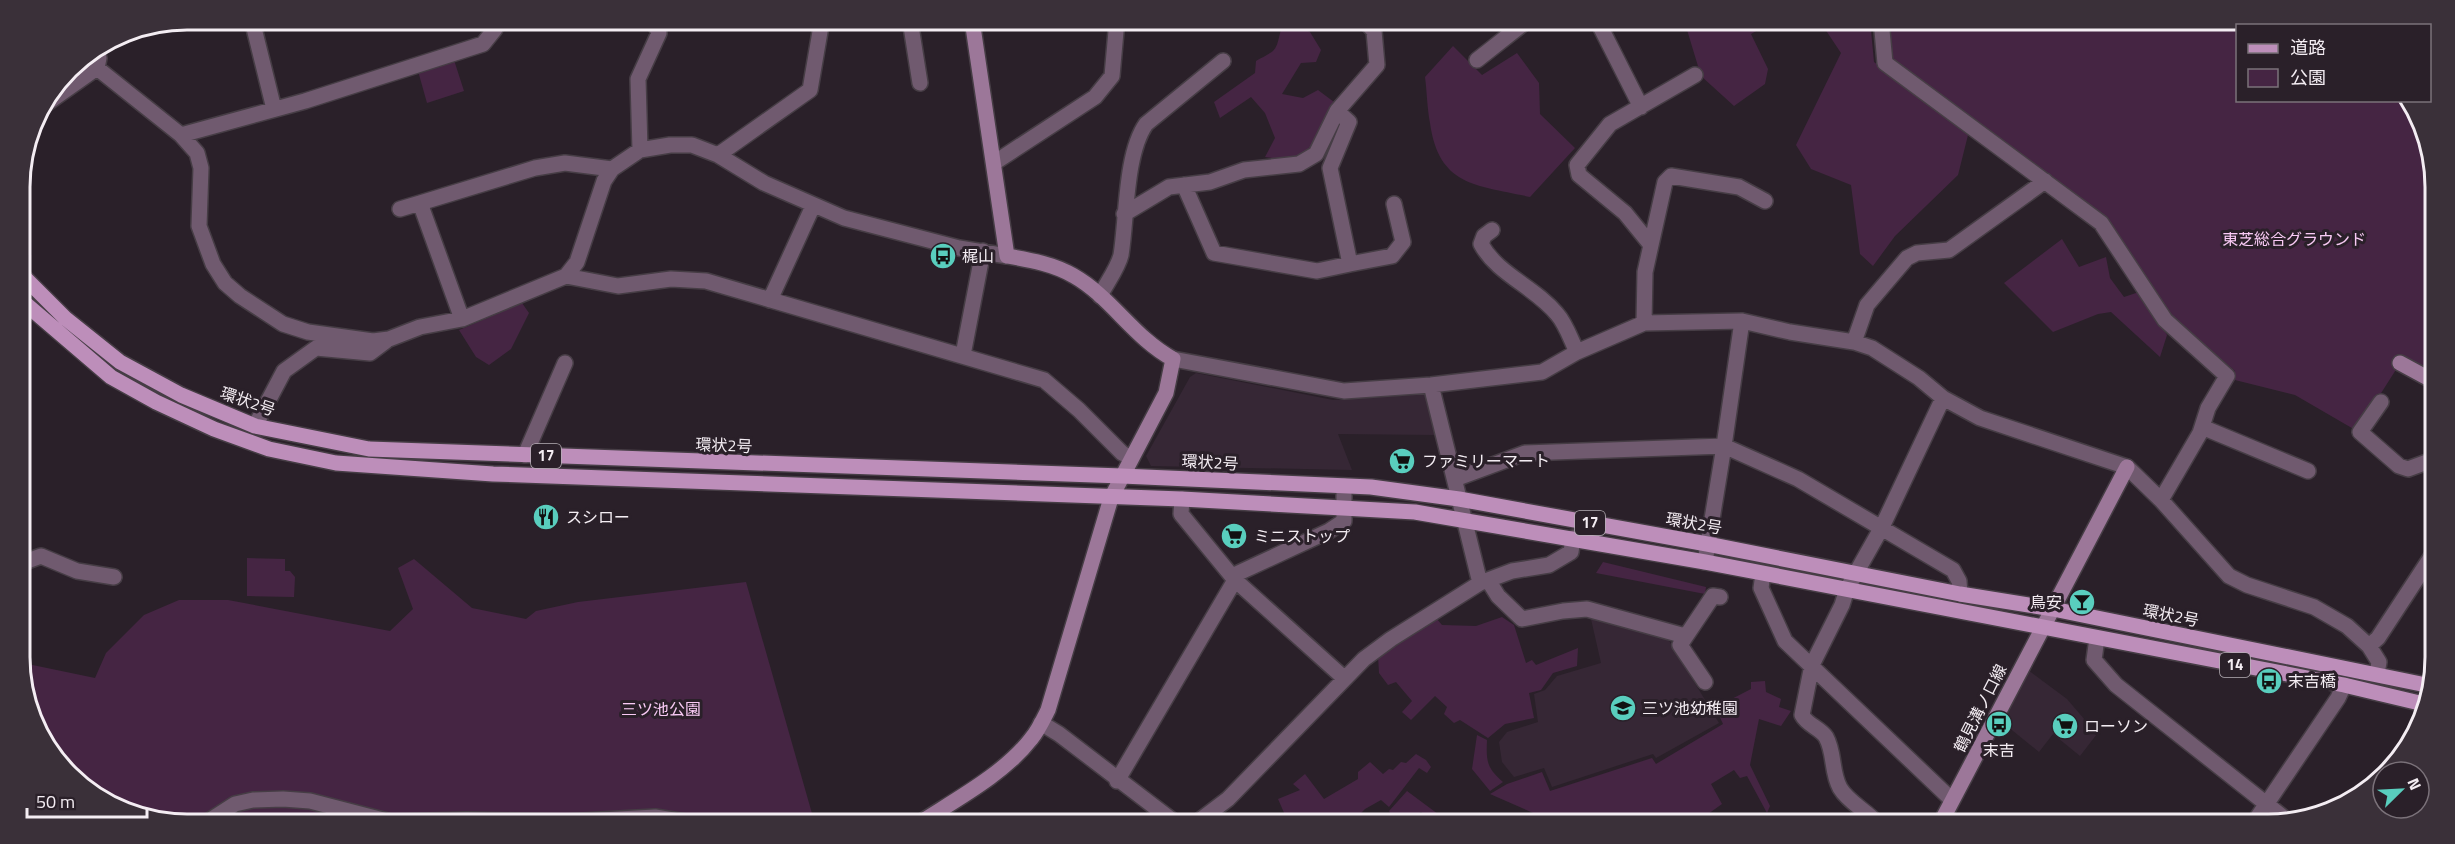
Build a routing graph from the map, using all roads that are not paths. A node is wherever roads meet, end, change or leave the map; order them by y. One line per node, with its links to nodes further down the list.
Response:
1 (254, 30): 21 (street)
2 (494, 30): 21 (street)
3 (658, 30): 24 (street)
4 (820, 30): 25 (street)
5 (912, 30): 18 (street)
6 (974, 30): 26 (street)
7 (1116, 30): 26 (street)
8 (1373, 30): 22 (street)
9 (1515, 30): 13 (street)
10 (1602, 30): 20 (street)
11 (1882, 30): 28 (street)
12 (98, 57): 16 (street)
13 (1477, 60)
14 (93, 61): 16 (street)
15 (1223, 61): 35 (street)
16 (97, 68): 19 (street); 23 (street)
17 (1695, 75): 20 (street)
18 (920, 83)
19 (59, 95)
20 (1641, 107): 37 (street)
21 (274, 110): 23 (street)
22 (1337, 111): 29 (street); 40 (street)
23 (181, 135): 49 (street)
24 (640, 150): 25 (street); 27 (street)
25 (718, 155): 33 (street)
26 (994, 163): 39 (street)
27 (612, 169): 31 (street); 41 (street)
28 (2045, 181): 50 (street); 61 (street)
29 (1184, 185): 35 (street); 40 (street)
30 (1765, 201): 37 (street)
31 (420, 203): 34 (street); 46 (street)
32 (1394, 204): 40 (street)
33 (813, 206): 38 (street); 44 (street)
34 (400, 209)
35 (1124, 214): 43 (street)
36 (1492, 230): 51 (street)
37 (1651, 245): 48 (street)
38 (983, 251): 39 (street); 52 (street)
39 (1007, 256): 43 (street)
40 (1350, 264)
41 (566, 276): 44 (street); 46 (street)
42 (30, 283): 60 (main road, 環状2号 / 17)
43 (1100, 296): 53 (street)
44 (770, 300): 52 (street)
45 (30, 308): 71 (main road, 17)
46 (462, 319): 49 (street)
47 (1742, 321): 48 (street); 50 (street); 62 (street)
48 (1644, 323): 51 (street)
49 (389, 339): 60 (street)
50 (1854, 342): 58 (street)
51 (1577, 352): 57 (street)
52 (963, 355): 64 (street)
53 (1173, 359): 57 (street); 64 (street)
54 (565, 363): 63 (street)
55 (2400, 363): 56 (street)
56 (2425, 377)
57 (1431, 385): 69 (street)
58 (1943, 398): 66 (street); 77 (street)
59 (2381, 402): 65 (street)
60 (255, 426): 63 (main road, 環状2号 / 17)
61 (2202, 426): 67 (street); 74 (street)
62 (1725, 446): 69 (street); 77 (street); 79 (street)
63 (525, 455): 68 (main road, 環状2号 / 17)
64 (1131, 458): 68 (street)
65 (2425, 463)
66 (2127, 467): 74 (street); 91 (street, 鶴見溝ノ口線)
67 (2308, 471)
68 (1122, 476): 70 (main road, 環状2号 / 17); 71 (street)
69 (1455, 479): 73 (street)
70 (1344, 486): 73 (main road, 環状2号 / 17); 75 (street)
71 (1111, 498): 72 (main road, 17); 103 (street)
72 (1182, 499): 75 (main road, 17); 86 (street)
73 (1460, 499): 76 (street); 79 (main road, 環状2号 / 17)
74 (2161, 500): 95 (street)
75 (1345, 507): 76 (main road, 17); 86 (street)
76 (1465, 519): 78 (main road, 17); 87 (street)
77 (1882, 527): 83 (street); 89 (street)
78 (1573, 538): 81 (main road, 17); 87 (street)
79 (1707, 544): 81 (street); 83 (main road, 環状2号 / 17)
80 (30, 560): 85 (street)
81 (1705, 562): 84 (main road, 17)
82 (2425, 566): 95 (street)
83 (1857, 572): 88 (street); 89 (main road, 環状2号 / 17)
84 (1763, 574): 88 (main road, 17); 96 (street)
85 (114, 577)
86 (1234, 578): 98 (street); 104 (street)
87 (1484, 581): 93 (street); 98 (street)
88 (1847, 589): 92 (main road, 17); 96 (street)
89 (1960, 594): 91 (main road, 環状2号 / 17)
90 (1720, 597): 93 (street)
91 (2053, 609): 92 (street, 鶴見溝ノ口線); 97 (main road, 環状2号 / 14)
92 (2042, 627): 94 (main road, 14); 105 (street, 鶴見溝ノ口線)
93 (1685, 636): 99 (street)
94 (2097, 639): 100 (main road, 14); 106 (street)
95 (2369, 646): 97 (street)
96 (1812, 665): 105 (street); 112 (street)
97 (2377, 674): 101 (main road, 環状2号 / 14)
98 (1344, 678): 111 (street)
99 (1705, 682)
100 (2344, 685): 102 (main road, 14); 106 (street)
101 (2423, 685)
102 (2418, 703)
103 (1041, 723): 104 (street); 109 (street)
104 (1117, 781): 110 (street)
105 (1952, 800): 113 (street, 鶴見溝ノ口線)
106 (2267, 804): 114 (street); 115 (street)
107 (220, 814): 108 (street)
108 (360, 814)
109 (933, 814)
110 (1163, 814)
111 (1210, 814)
112 (1867, 814)
113 (1945, 814)
114 (2260, 814)
115 (2279, 814)

